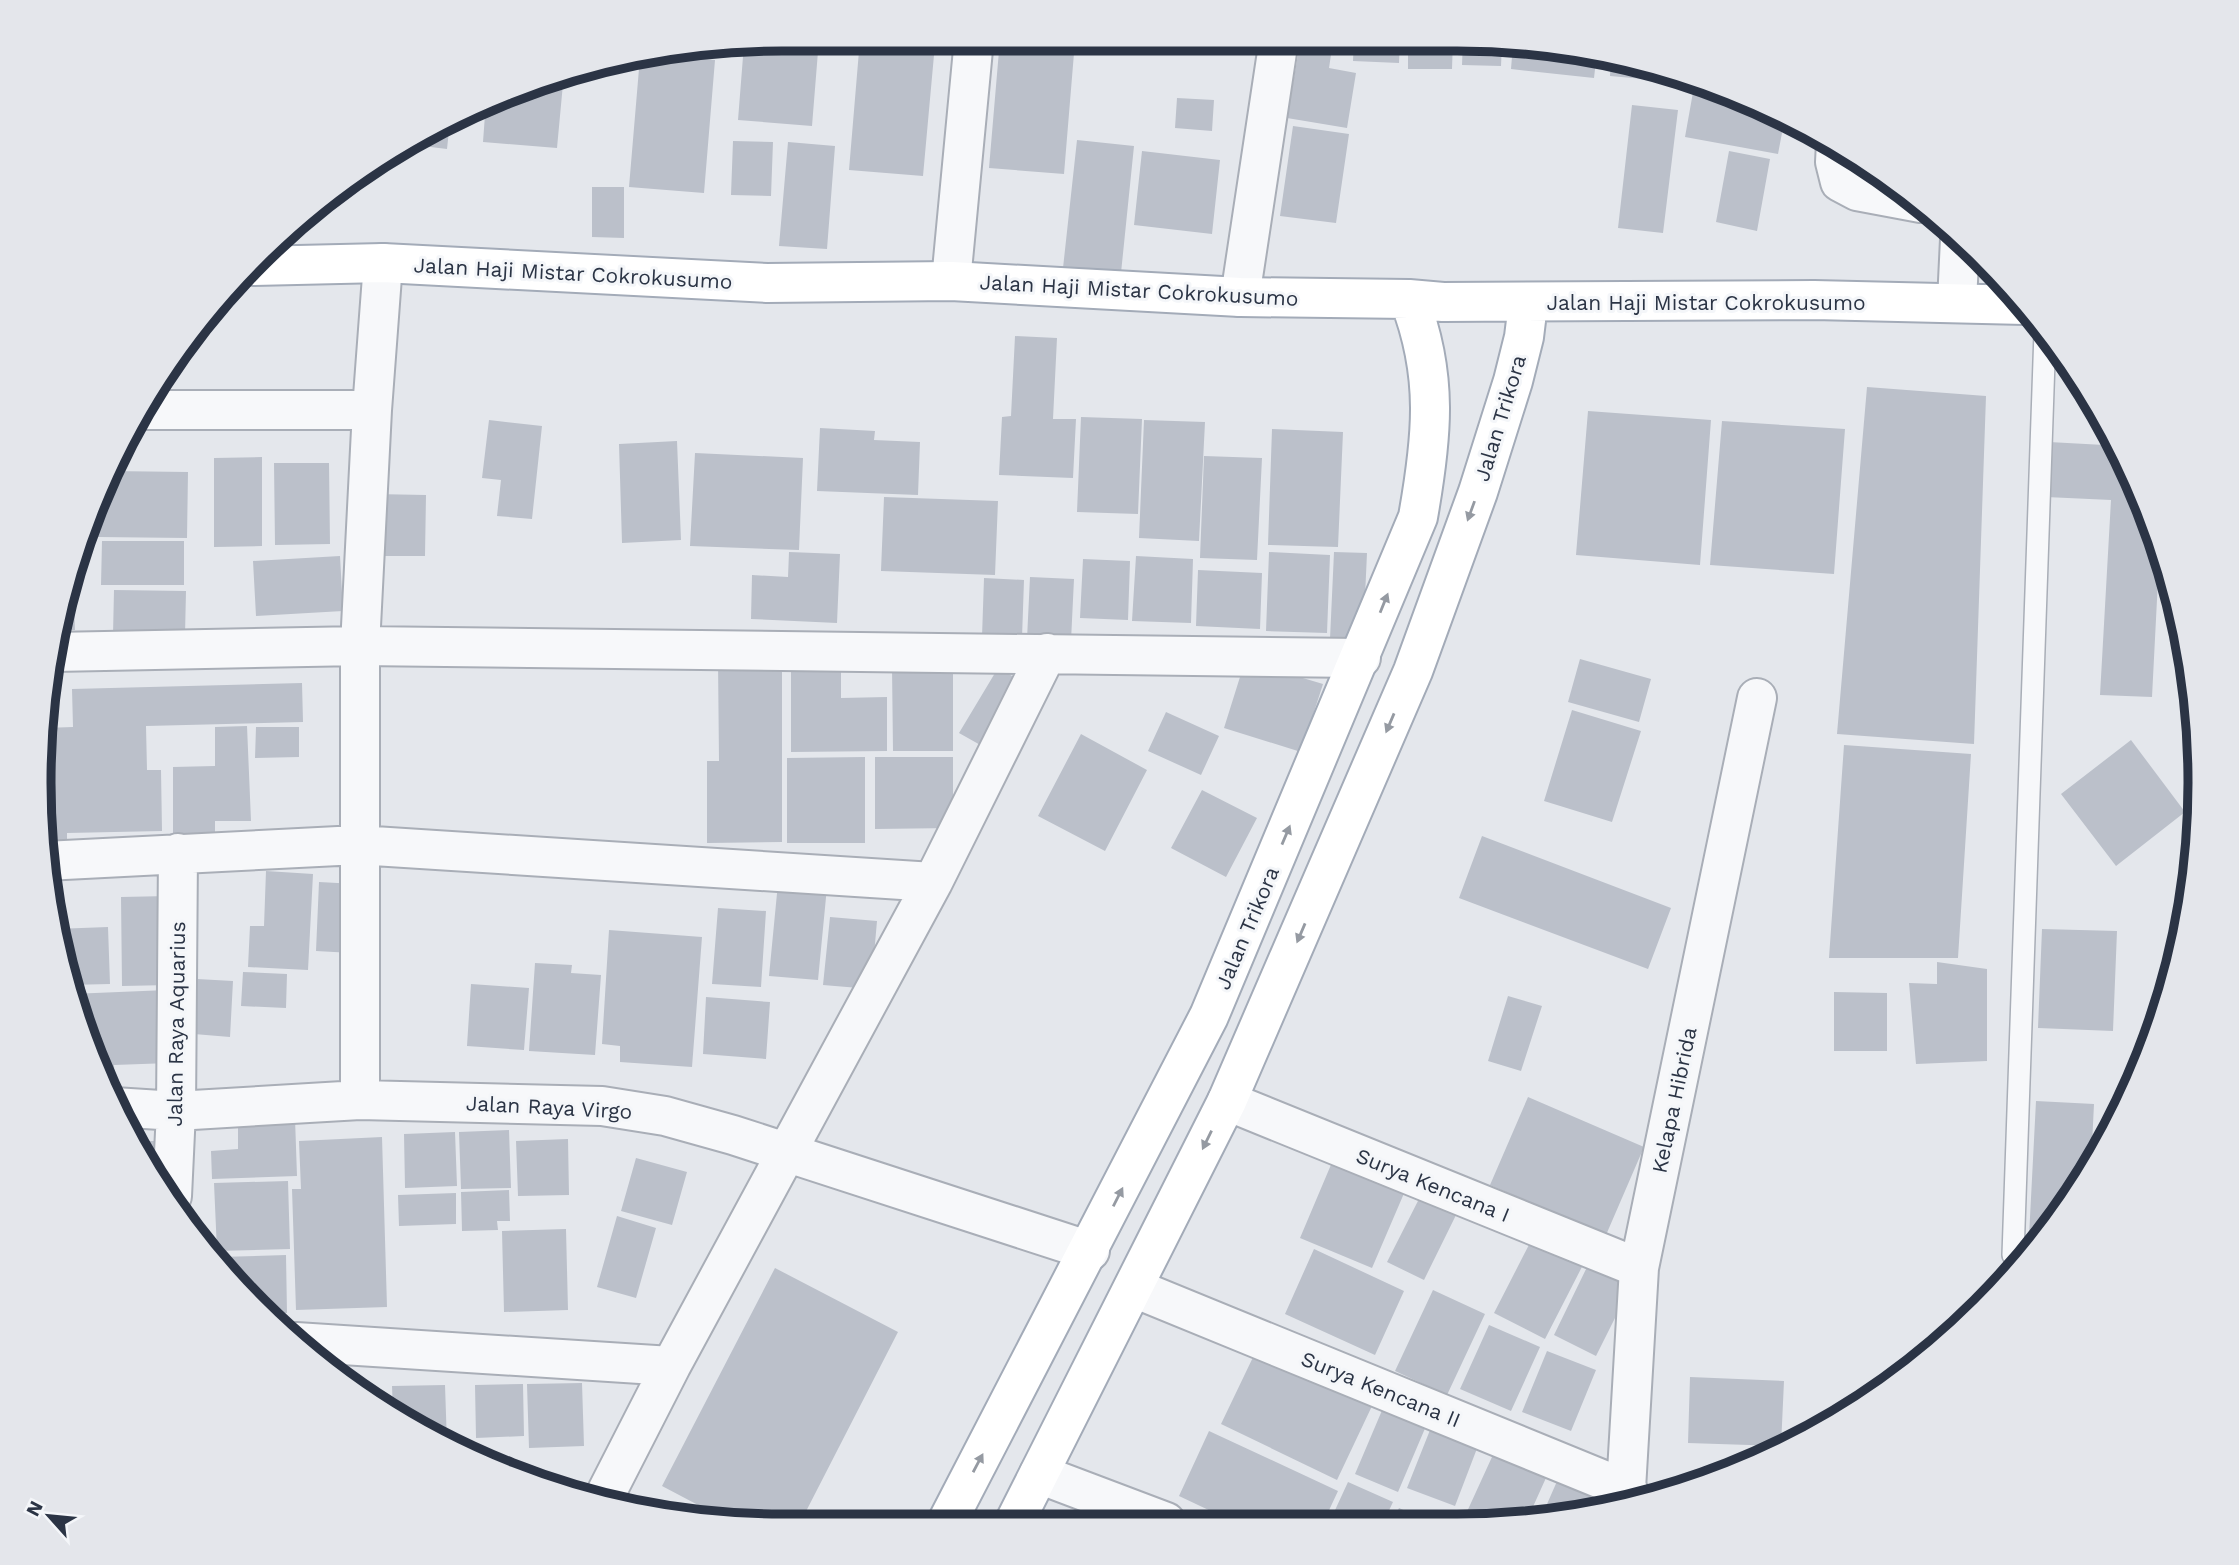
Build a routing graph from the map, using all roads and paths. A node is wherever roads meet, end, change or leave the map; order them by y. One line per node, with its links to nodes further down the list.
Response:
1 (973, 51): 8 (street)
2 (1277, 51): 9 (street)
3 (1835, 157): 4 (street)
4 (1897, 199)
5 (1959, 251): 11 (street)
6 (383, 263): 7 (main road, Jalan Haji Mistar Cokrokusumo); 8 (main road, Jalan Haji Mistar Cokrokusumo); 16 (street)
7 (264, 266)
8 (951, 281): 9 (main road, Jalan Haji Mistar Cokrokusumo)
9 (1240, 297): 10 (main road, Jalan Haji Mistar Cokrokusumo)
10 (1409, 299): 12 (main road, Jalan Haji Mistar Cokrokusumo); 20 (main road, Jalan Trikora, one-way to 10)
11 (1956, 302): 12 (main road, Jalan Haji Mistar Cokrokusumo); 13 (main road, Jalan Haji Mistar Cokrokusumo)
12 (1528, 304): 27 (main road, Jalan Trikora, one-way to 27)
13 (2011, 304)
14 (2044, 347): 33 (lane)
15 (153, 410): 16 (street)
16 (372, 410): 17 (street)
17 (360, 646): 18 (street); 19 (street); 22 (street)
18 (63, 652)
19 (1047, 653): 20 (street); 25 (street)
20 (1361, 658): 32 (main road, Jalan Trikora, one-way to 20)
21 (1757, 698): 34 (street, Kelapa Hibrida)
22 (358, 845): 23 (street); 25 (street); 26 (street)
23 (178, 853): 24 (street); 29 (street, Jalan Raya Aquarius)
24 (55, 860)
25 (933, 882): 30 (street)
26 (360, 1100): 29 (street, Jalan Raya Virgo); 30 (street, Jalan Raya Virgo)
27 (1227, 1101): 34 (street, Surya Kencana I); 35 (main road, Jalan Trikora, one-way to 35)
28 (127, 1108): 29 (street, Jalan Raya Virgo)
29 (176, 1111): 31 (street, Jalan Raya Aquarius)
30 (785, 1153): 32 (street, Jalan Raya Virgo); 37 (street)
31 (172, 1186)
32 (1090, 1251): 42 (main road, Jalan Trikora, one-way to 32)
33 (2013, 1255)
34 (1639, 1268): 40 (street, Kelapa Hibrida)
35 (1134, 1288): 38 (main road, Jalan Trikora); 41 (street, Surya Kencana II)
36 (312, 1343): 37 (street)
37 (671, 1366): 39 (street)
38 (1039, 1474): 43 (main road, Jalan Trikora); 44 (street)
39 (607, 1492)
40 (1626, 1494)
41 (1619, 1495)
42 (951, 1514)
43 (1019, 1514)
44 (1145, 1514)

